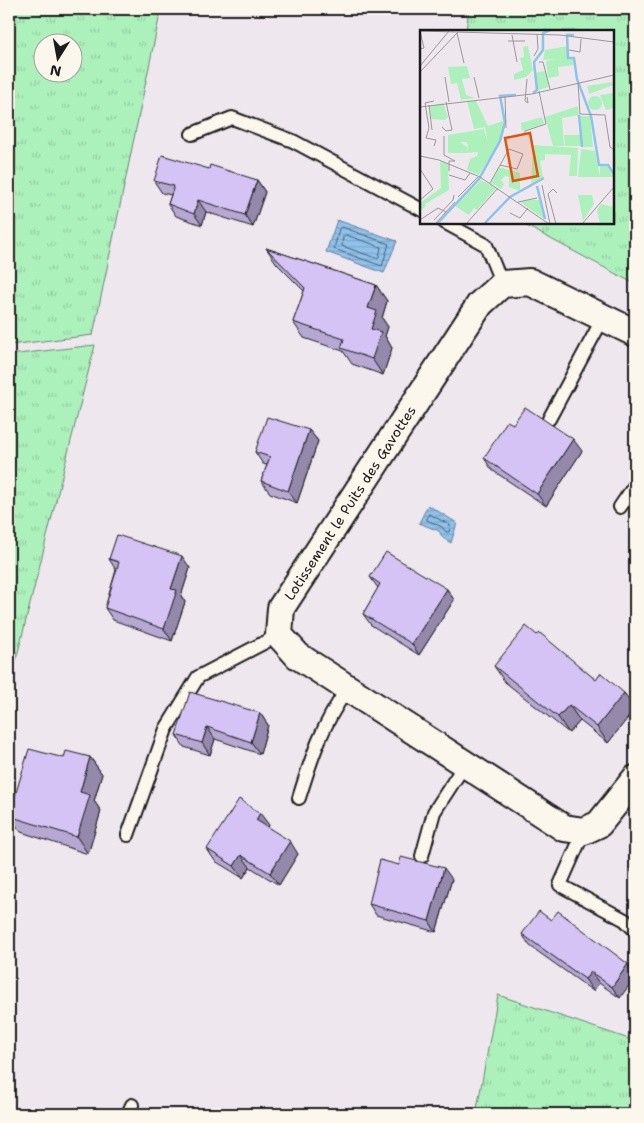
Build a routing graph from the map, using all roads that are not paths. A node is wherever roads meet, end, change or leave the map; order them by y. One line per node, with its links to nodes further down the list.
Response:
1 (192, 134): 2 (lane)
2 (420, 209)
3 (448, 224): 4 (lane)
4 (502, 284): 5 (street); 10 (street, Lotissement le Puits des Gavottes)
5 (603, 318): 6 (street); 7 (lane)
6 (635, 333)
7 (549, 419)
8 (635, 485): 9 (lane)
9 (620, 507)
10 (279, 635): 11 (street); 16 (lane)
11 (348, 688): 12 (street); 14 (lane)
12 (465, 764): 15 (street); 17 (lane)
13 (635, 779): 15 (street)
14 (299, 798)
15 (584, 831): 18 (lane)
16 (128, 835)
17 (422, 856)
18 (635, 930)

